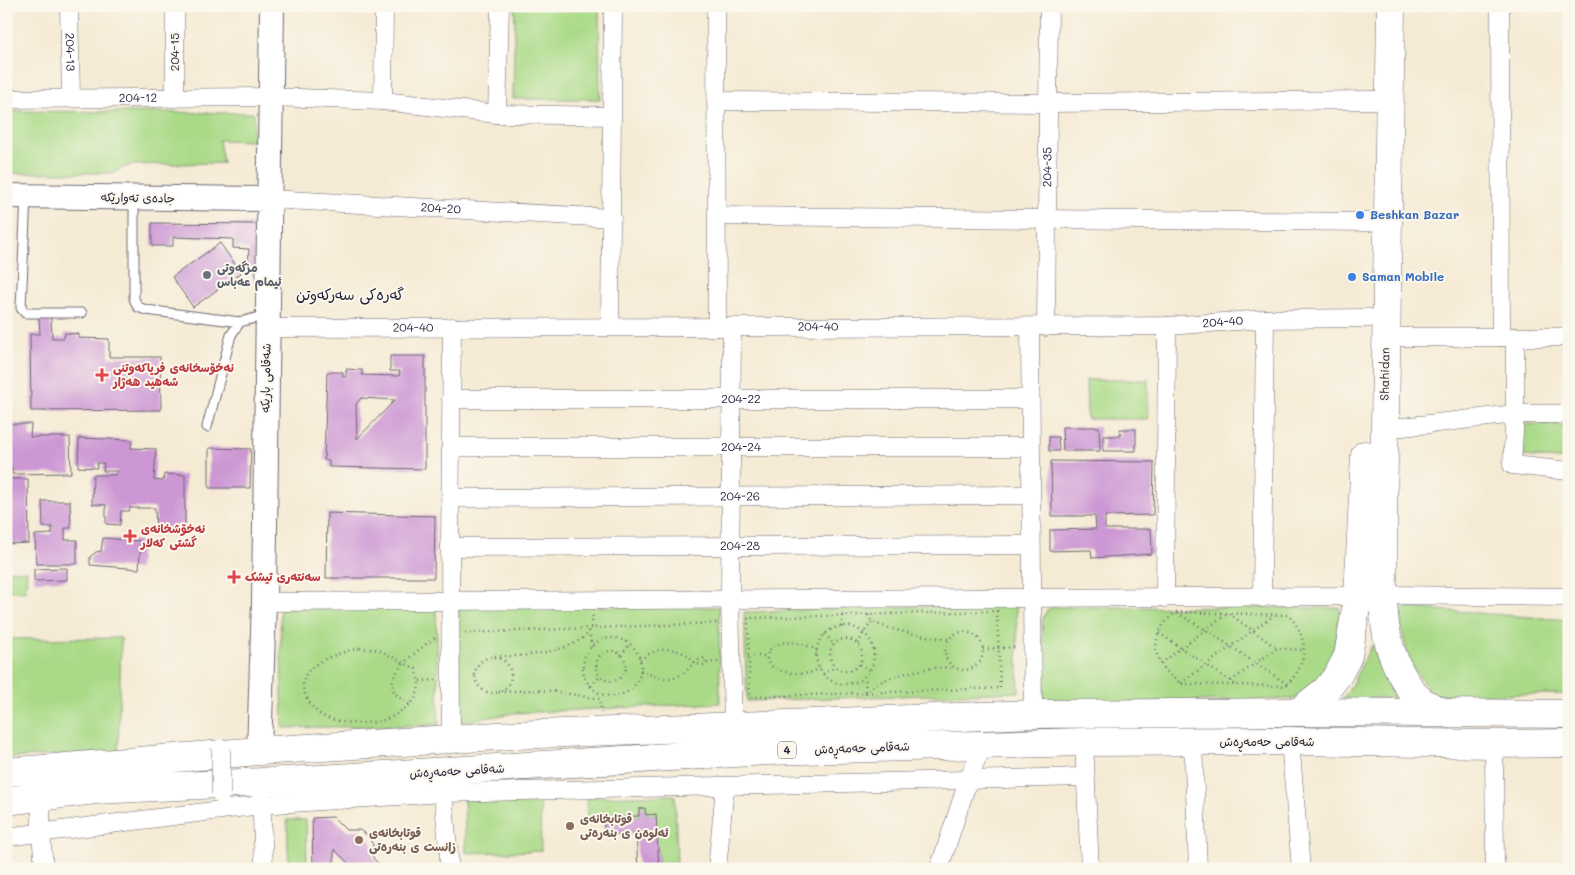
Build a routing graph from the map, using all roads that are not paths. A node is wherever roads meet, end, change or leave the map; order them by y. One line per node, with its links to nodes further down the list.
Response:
1 (70, 6): 13 (street, 204-13)
2 (175, 6): 14 (street, 204-15)
3 (272, 6): 12 (street, شەقامی باریکە)
4 (384, 6): 17 (street)
5 (500, 6): 20 (street)
6 (614, 6): 21 (street)
7 (716, 6): 18 (street)
8 (1049, 6): 19 (street, 204-35)
9 (1375, 6): 16 (main road)
10 (1392, 6): 38 (main road, Shahidan)
11 (1500, 6): 39 (street)
12 (270, 97): 14 (street, 204-12); 17 (street, 204-12); 24 (street, شەقامی باریکە)
13 (71, 98): 14 (street, 204-12); 15 (street, 204-12)
14 (175, 98)
15 (6, 99)
16 (1374, 100): 19 (street); 28 (main road)
17 (383, 101): 20 (street, 204-12)
18 (716, 101): 19 (street); 25 (street)
19 (1048, 103): 27 (street, 204-35)
20 (497, 114): 21 (street, 204-12)
21 (612, 116): 26 (street)
22 (16, 196): 23 (street, جادەی تەوارێکە); 29 (lane)
23 (134, 198): 24 (street, جادەی تەوارێکە); 31 (lane)
24 (270, 200): 26 (street, 204-20); 32 (street, شەقامی باریکە)
25 (717, 216): 27 (street); 36 (street)
26 (612, 218): 33 (street)
27 (1047, 220): 28 (street); 37 (street, 204-35)
28 (1371, 222): 38 (main road)
29 (82, 313)
30 (1265, 318): 34 (street, 204-40); 38 (street, 204-40); 62 (street)
31 (240, 322): 32 (lane); 46 (lane)
32 (267, 322): 35 (street, 204-40); 66 (street, شەقامی باریکە)
33 (610, 326): 35 (street, 204-40); 36 (street, 204-40)
34 (1167, 326): 37 (street, 204-40); 61 (street)
35 (452, 327): 42 (street)
36 (725, 327): 37 (street, 204-40); 43 (street)
37 (1038, 327): 41 (street, 204-35)
38 (1378, 327): 39 (street, 204-40); 47 (main road, Shahidan); 52 (main road)
39 (1508, 337): 40 (street, 204-40); 44 (street)
40 (1569, 337)
41 (1030, 398): 43 (street, 204-22); 50 (street, 204-35)
42 (451, 399): 43 (street, 204-22); 48 (street)
43 (732, 399): 49 (street)
44 (1515, 414): 45 (street); 47 (street); 51 (street)
45 (1569, 414)
46 (207, 428)
47 (1385, 429): 52 (main road, Shahidan)
48 (451, 447): 49 (street, 204-24); 55 (street)
49 (731, 447): 50 (street, 204-24); 54 (street)
50 (1030, 447): 53 (street, 204-35)
51 (1569, 471)
52 (1373, 479): 59 (main road, Shahidan)
53 (1030, 495): 54 (street, 204-26); 56 (street, 204-35)
54 (731, 496): 55 (street, 204-26); 57 (street)
55 (450, 498): 58 (street)
56 (1030, 545): 57 (street, 204-28); 63 (street, 204-35)
57 (731, 546): 58 (street, 204-28); 64 (street)
58 (450, 547): 65 (street)
59 (1371, 596): 60 (street); 62 (street); 67 (main road); 69 (main road, Shahidan)
60 (1569, 597)
61 (1165, 598): 62 (street); 63 (street)
62 (1262, 598)
63 (1031, 599): 64 (street); 68 (street, 204-35)
64 (730, 600): 65 (street); 71 (street)
65 (450, 601): 66 (street); 73 (street)
66 (264, 602): 81 (street, شەقامی باریکە)
67 (1298, 712): 68 (main road, 4); 69 (main road, 4)
68 (1033, 714): 71 (main road, 4)
69 (1448, 714): 70 (main road, 4)
70 (1569, 714)
71 (733, 726): 72 (main road, 4)
72 (514, 735): 73 (main road, 4); 82 (main road)
73 (453, 738): 81 (main road, 4)
74 (1290, 741): 76 (main road, شەقامی حەمەڕەش / 4); 79 (main road, شەقامی حەمەڕەش / 4); 101 (street)
75 (1084, 742): 76 (main road, شەقامی حەمەڕەش / 4); 78 (main road, شەقامی حەمەڕەش / 4); 84 (street)
76 (1193, 742): 100 (street)
77 (1569, 743): 79 (main road, شەقامی حەمەڕەش / 4)
78 (983, 744): 82 (main road, شەقامی حەمەڕەش / 4); 85 (street)
79 (1494, 744): 102 (street)
80 (221, 748): 88 (street, bridge)
81 (259, 751): 83 (main road, 4)
82 (513, 768): 89 (main road, شەقامی حەمەڕەش / 4)
83 (6, 772)
84 (1085, 777): 85 (street); 99 (street)
85 (968, 781): 86 (street); 98 (street)
86 (725, 787): 87 (street); 97 (street)
87 (443, 793): 89 (street); 96 (street)
88 (221, 794)
89 (261, 794): 90 (main road, شەقامی حەمەڕەش / 4); 92 (street); 95 (street)
90 (41, 797): 91 (main road, شەقامی حەمەڕەش / 4); 92 (street)
91 (6, 801)
92 (41, 833): 93 (street); 94 (street)
93 (6, 838)
94 (44, 869)
95 (264, 869)
96 (450, 869)
97 (717, 869)
98 (939, 869)
99 (1090, 869)
100 (1198, 869)
101 (1301, 869)
102 (1495, 869)

